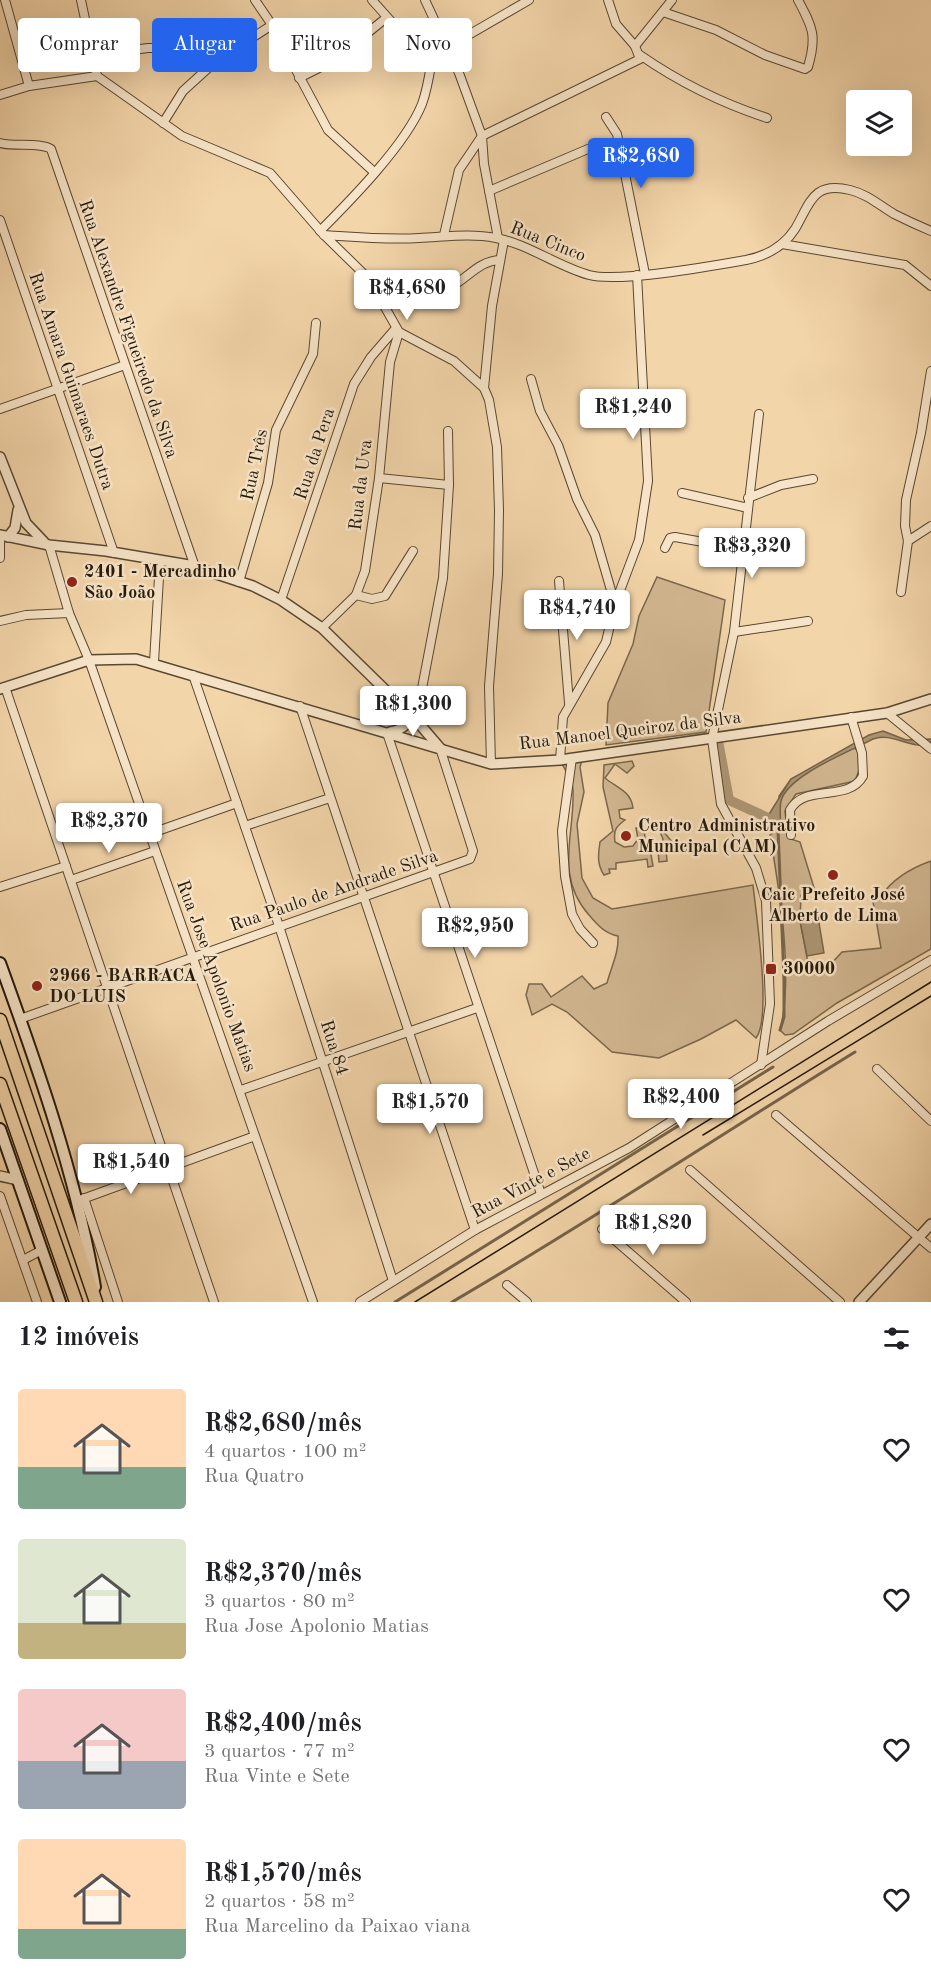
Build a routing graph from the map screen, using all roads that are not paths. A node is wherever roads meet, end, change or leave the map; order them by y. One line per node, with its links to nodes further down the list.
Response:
1 (4, 0): 27 (street)
2 (81, 0): 12 (street)
3 (255, 0): 16 (street)
4 (372, 0): 13 (street)
5 (437, 0): 10 (street)
6 (529, 0): 18 (street)
7 (608, 0): 19 (street)
8 (672, 0): 11 (street)
9 (798, 0): 11 (street)
10 (426, 3): 14 (street)
11 (663, 12): 19 (street)
12 (85, 18)
13 (386, 18)
14 (432, 18)
15 (384, 20): 26 (street)
16 (269, 21)
17 (269, 27): 31 (street)
18 (472, 32)
19 (635, 46): 20 (street)
20 (640, 57): 30 (street); 32 (street)
21 (96, 72): 25 (street)
22 (296, 72): 26 (street)
23 (429, 72): 35 (street)
24 (457, 72): 32 (street)
25 (97, 76): 27 (street); 31 (street)
26 (299, 78): 35 (street)
27 (29, 86): 28 (street)
28 (0, 94)
29 (606, 117): 44 (street)
30 (767, 118)
31 (163, 123): 39 (street)
32 (482, 136): 36 (street); 40 (street)
33 (0, 143): 49 (street, Rua Alexandre Figueiredo da Silva)
34 (588, 149): 36 (street)
35 (374, 172): 39 (street)
36 (489, 191): 41 (street)
37 (0, 220): 53 (street, Rua Amara Guimaraes Dutra)
38 (931, 231): 42 (street)
39 (322, 233): 40 (street, Rua Cinco); 45 (street)
40 (444, 235): 41 (street, Rua Cinco)
41 (501, 239): 43 (street); 44 (street, Rua Cinco)
42 (782, 244): 44 (street, Rua Cinco); 46 (street)
43 (500, 260): 45 (street); 52 (street)
44 (641, 274): 81 (street)
45 (369, 279): 48 (street)
46 (931, 286)
47 (316, 323): 77 (street, Rua Três)
48 (398, 330): 52 (street); 58 (street, Rua da Uva); 80 (street, Rua da Pera)
49 (125, 365): 53 (street); 75 (street, Rua Alexandre Figueiredo da Silva)
50 (931, 371): 67 (street)
51 (531, 379): 81 (street)
52 (484, 388): 105 (street)
53 (58, 389): 54 (street); 72 (street, Rua Amara Guimaraes Dutra)
54 (0, 409)
55 (759, 414): 62 (street)
56 (448, 431): 60 (street)
57 (0, 457): 63 (street)
58 (379, 478): 60 (street); 79 (street, Rua da Uva)
59 (813, 479): 62 (street)
60 (449, 485): 96 (street)
61 (682, 493): 64 (street)
62 (748, 498): 64 (street)
63 (18, 508): 66 (street); 68 (street)
64 (748, 508): 70 (street)
65 (931, 526): 67 (street)
66 (3, 537): 68 (street); 73 (street)
67 (908, 542): 78 (street)
68 (49, 545): 72 (street); 82 (street, Rua Jose Apolonio Matias)
69 (665, 548): 70 (street)
70 (742, 549): 86 (street)
71 (413, 551): 79 (street)
72 (114, 553): 74 (street)
73 (1, 558)
74 (160, 561): 75 (street); 88 (street)
75 (195, 567): 77 (street)
76 (559, 581): 92 (street)
77 (239, 582): 80 (street)
78 (901, 592)
79 (356, 595): 85 (street, Rua da Uva)
80 (281, 600): 85 (street)
81 (615, 604): 92 (street)
82 (69, 613): 83 (street); 87 (street, Rua Jose Apolonio Matias)
83 (0, 621)
84 (808, 621): 86 (street)
85 (322, 628): 96 (street)
86 (734, 632): 100 (street)
87 (89, 660): 88 (street, Rua Manoel Queiroz da Silva); 90 (street, Rua Manoel Queiroz da Silva); 109 (street, Rua Jose Apolonio Matias)
88 (154, 662): 89 (street, Rua Manoel Queiroz da Silva)
89 (193, 675): 93 (street, Rua Manoel Queiroz da Silva); 107 (street, Rua 84)
90 (3, 688): 112 (street)
91 (931, 699): 94 (street, Rua Manoel Queiroz da Silva)
92 (569, 703): 104 (street)
93 (300, 706): 99 (street, Rua Manoel Queiroz da Silva); 106 (street)
94 (909, 706): 95 (street, Rua Manoel Queiroz da Silva); 98 (street)
95 (887, 713): 97 (street, Rua Manoel Queiroz da Silva); 98 (street)
96 (413, 717): 99 (street); 101 (street)
97 (851, 717): 100 (street, Rua Manoel Queiroz da Silva); 110 (street)
98 (906, 726): 102 (street)
99 (387, 733): 101 (street, Rua Manoel Queiroz da Silva); 113 (street)
100 (712, 739): 103 (street, Rua Manoel Queiroz da Silva); 128 (street)
101 (440, 748): 105 (street, Rua Manoel Queiroz da Silva); 113 (street, Rua Paulo de Andrade Silva)
102 (931, 749)
103 (572, 758): 104 (street, Rua Manoel Queiroz da Silva); 118 (street)
104 (560, 760): 105 (street, Rua Manoel Queiroz da Silva)
105 (491, 764)
106 (330, 798): 108 (street); 116 (street)
107 (237, 803): 108 (street, Rua 84); 109 (street)
108 (245, 826): 117 (street, Rua 84)
109 (149, 834): 111 (street, Rua Jose Apolonio Matias)
110 (791, 835)
111 (155, 851): 114 (street); 119 (street, Rua Jose Apolonio Matias)
112 (66, 866): 114 (street); 115 (street)
113 (433, 872): 116 (street, Rua Paulo de Andrade Silva); 123 (street)
114 (71, 880): 122 (street)
115 (0, 887)
116 (363, 897): 117 (street, Rua Paulo de Andrade Silva); 126 (street)
117 (279, 927): 119 (street, Rua Paulo de Andrade Silva); 127 (street, Rua 84)
118 (593, 943)
119 (192, 957): 122 (street, Rua Paulo de Andrade Silva); 131 (street, Rua Jose Apolonio Matias)
120 (931, 960): 128 (street, Rua Vinte e Sete)
121 (0, 963): 124 (main road)
122 (105, 987): 124 (street, Rua Paulo de Andrade Silva); 137 (street)
123 (477, 1008): 126 (street); 141 (street)
124 (20, 1018): 143 (main road)
125 (0, 1020): 156 (highway)
126 (408, 1032): 127 (street); 146 (street)
127 (323, 1063): 131 (street); 151 (street, Rua 84)
128 (761, 1065): 141 (street, Rua Vinte e Sete)
129 (877, 1069): 133 (street)
130 (0, 1084): 155 (highway)
131 (241, 1090): 135 (street, Rua Jose Apolonio Matias)
132 (776, 1115): 147 (street)
133 (931, 1120)
134 (0, 1129): 136 (main road)
135 (255, 1137): 137 (street); 159 (street, Rua Jose Apolonio Matias)
136 (3, 1147): 140 (main road)
137 (168, 1167): 143 (street); 158 (street)
138 (690, 1170): 163 (street)
139 (0, 1176): 140 (street)
140 (18, 1180): 149 (main road)
141 (541, 1194): 146 (street, Rua Vinte e Sete)
142 (0, 1196): 150 (street)
143 (81, 1200): 156 (main road); 157 (street)
144 (931, 1224): 147 (street)
145 (602, 1229): 162 (street)
146 (476, 1230): 151 (street, Rua Vinte e Sete)
147 (919, 1237): 148 (street); 164 (street)
148 (931, 1248)
149 (42, 1250): 150 (street); 154 (main road)
150 (23, 1260): 153 (street)
151 (393, 1281): 160 (street, Rua Vinte e Sete)
152 (507, 1285): 161 (street)
153 (37, 1302)
154 (60, 1302)
155 (76, 1302)
156 (97, 1302)
157 (118, 1302)
158 (214, 1302)
159 (313, 1302)
160 (360, 1302)
161 (527, 1302)
162 (686, 1302)
163 (840, 1302)
164 (859, 1302)

